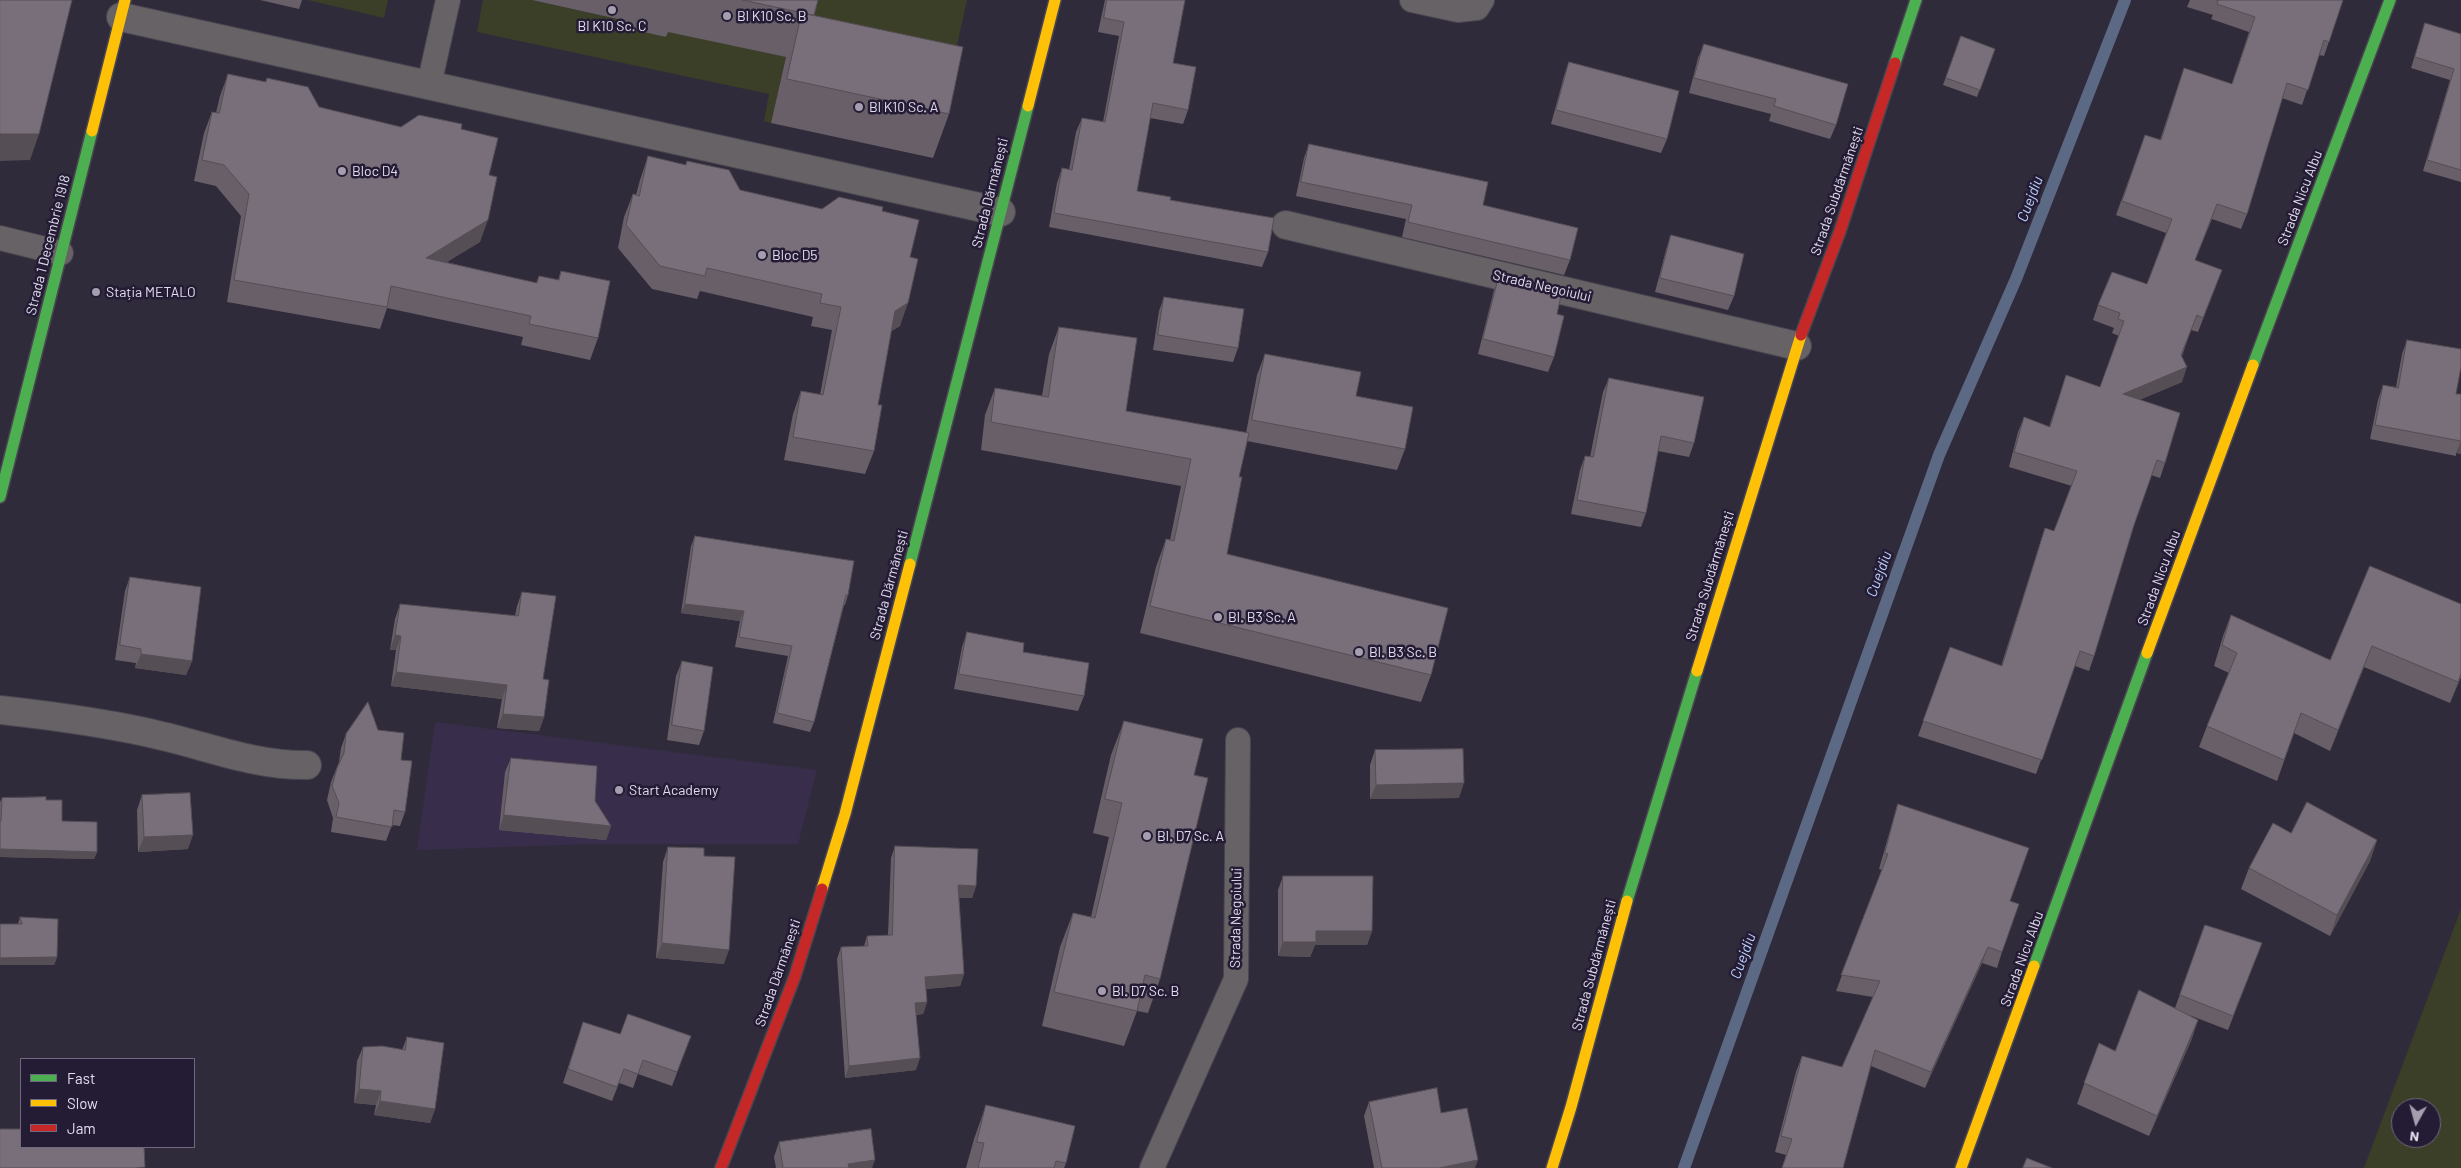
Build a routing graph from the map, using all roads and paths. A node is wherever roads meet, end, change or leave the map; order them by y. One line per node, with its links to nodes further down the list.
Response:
1 (448, 0): 8 (lane)
2 (1055, 0): 9 (street, Strada Dărmănești)
3 (1412, 0): 4 (lane)
4 (1482, 0)
5 (1916, 0): 13 (street, Strada Subdărmănești)
6 (2390, 0): 21 (street, Strada Nicu Albu)
7 (123, 8): 8 (street); 12 (street, Strada 1 Decembrie 1918)
8 (429, 85): 9 (street)
9 (1001, 212): 18 (street, Strada Dărmănești)
10 (1286, 225): 13 (street, Strada Negoiului)
11 (0, 238): 12 (lane)
12 (61, 252): 14 (street, Strada 1 Decembrie 1918)
13 (1797, 346): 20 (street, Strada Subdărmănești)
14 (0, 497)
15 (0, 710): 17 (street)
16 (1238, 740): 19 (lane, Strada Negoiului)
17 (307, 766)
18 (721, 1168)
19 (1152, 1168)
20 (1552, 1168)
21 (1961, 1168)

